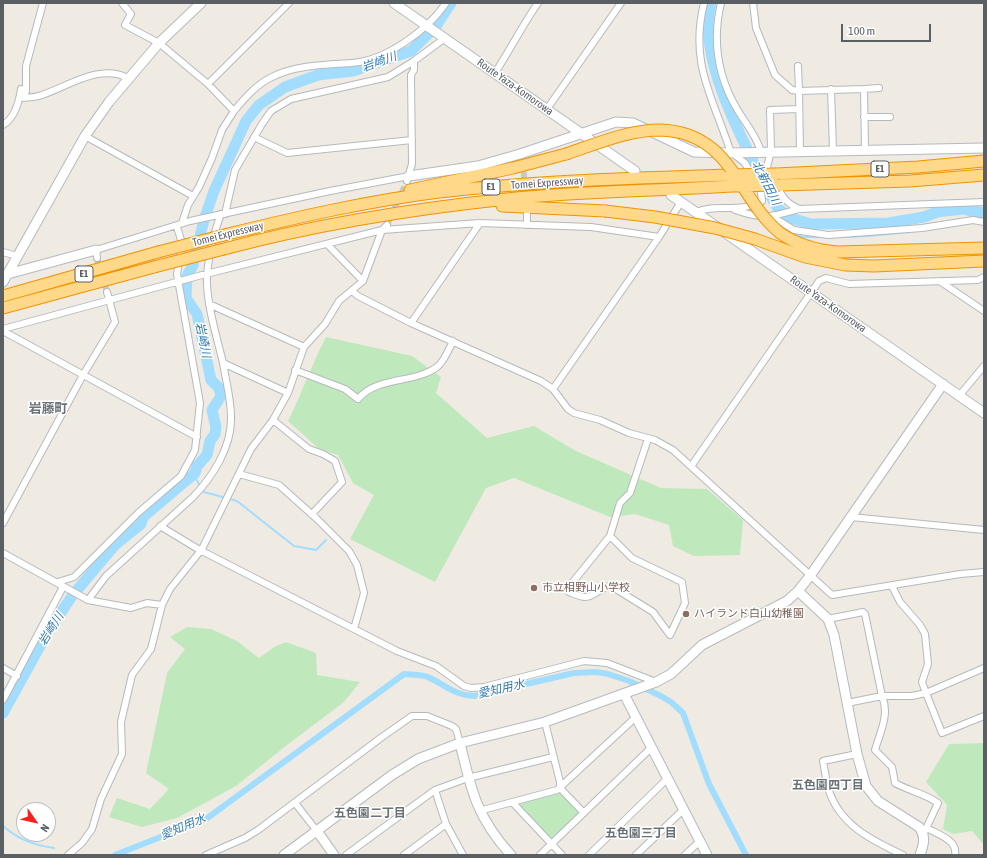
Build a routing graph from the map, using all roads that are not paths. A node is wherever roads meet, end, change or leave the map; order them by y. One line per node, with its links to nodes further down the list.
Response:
1 (43, 3): 25 (street)
2 (122, 3): 14 (street)
3 (201, 3): 14 (street)
4 (289, 3): 19 (street)
5 (394, 3): 12 (street, Route Yaza-Komorowa)
6 (446, 3): 12 (street)
7 (538, 3): 17 (street)
8 (621, 3): 26 (street)
9 (704, 3): 40 (street)
10 (721, 3): 41 (street)
11 (753, 3): 24 (street)
12 (427, 26): 13 (street, Route Yaza-Komorowa); 28 (street)
13 (442, 37): 15 (street); 17 (street, Route Yaza-Komorowa)
14 (159, 43): 18 (street); 19 (street)
15 (414, 61): 34 (street); 35 (street)
16 (798, 66): 24 (street)
17 (495, 73): 26 (street, Route Yaza-Komorowa)
18 (128, 78): 25 (street); 33 (street)
19 (208, 84): 28 (street)
20 (21, 88): 25 (street)
21 (879, 88): 23 (street)
22 (831, 89): 23 (street); 24 (street); 38 (street)
23 (864, 89): 29 (street)
24 (799, 91): 27 (street)
25 (22, 97): 31 (street)
26 (547, 109): 32 (street, Route Yaza-Komorowa)
27 (799, 109): 39 (street); 42 (street)
28 (234, 110): 49 (street)
29 (864, 117): 30 (street); 37 (street)
30 (890, 117)
31 (3, 125)
32 (582, 134): 40 (street); 44 (street, Route Yaza-Komorowa); 46 (street)
33 (86, 136): 49 (street); 72 (street)
34 (254, 137): 35 (street); 57 (street)
35 (412, 140): 46 (street)
36 (984, 148): 37 (street)
37 (865, 149): 38 (street)
38 (833, 150): 39 (street)
39 (800, 151): 42 (street)
40 (733, 152): 41 (street); 54 (street)
41 (761, 152): 42 (street)
42 (771, 152): 53 (street)
43 (984, 161): 47 (highway, Tomei Expressway / E1, bridge)
44 (635, 171)
45 (984, 175): 47 (highway, Tomei Expressway / E1, bridge)
46 (408, 179): 57 (street)
47 (730, 180): 52 (highway, Tomei Expressway / E1); 65 (highway, Tomei Expressway / E1)
48 (671, 195): 50 (street, Route Yaza-Komorowa)
49 (193, 196): 62 (street)
50 (681, 202): 55 (street, Route Yaza-Komorowa); 59 (street)
51 (984, 202): 53 (street)
52 (441, 207): 59 (highway, bridge); 84 (highway, Tomei Expressway / E1, bridge)
53 (799, 209): 58 (street)
54 (735, 210): 55 (street); 58 (street)
55 (696, 212): 82 (street, Route Yaza-Komorowa)
56 (527, 213): 64 (street)
57 (221, 215): 62 (street); 74 (street)
58 (773, 217): 60 (street)
59 (670, 220): 67 (street); 73 (highway, bridge)
60 (984, 222)
61 (480, 223): 64 (street); 66 (street); 87 (street)
62 (179, 225): 71 (street); 77 (street)
63 (387, 225): 66 (street)
64 (527, 225): 67 (street)
65 (256, 227): 69 (highway, bridge); 84 (highway, Tomei Expressway / E1, bridge)
66 (382, 230): 68 (street); 78 (street)
67 (659, 237): 96 (street)
68 (327, 244): 74 (street); 78 (street)
69 (984, 248)
70 (3, 252): 72 (street)
71 (96, 254): 76 (street)
72 (18, 256): 76 (street)
73 (984, 261)
74 (205, 274): 77 (street); 85 (street)
75 (984, 277): 79 (street)
76 (4, 278)
77 (181, 280): 83 (street); 101 (street)
78 (363, 281): 80 (street)
79 (941, 282): 82 (street); 86 (street)
80 (352, 291): 87 (street); 90 (street)
81 (107, 292): 83 (street)
82 (811, 292): 95 (street, Route Yaza-Komorowa); 103 (street)
83 (108, 300): 88 (street); 94 (street)
84 (6, 301)
85 (209, 304): 90 (street); 91 (street)
86 (984, 311)
87 (410, 323): 89 (street)
88 (3, 330): 94 (street)
89 (454, 341): 93 (street); 96 (street)
90 (304, 347): 93 (street)
91 (223, 363): 97 (street); 108 (street)
92 (984, 366): 98 (street)
93 (295, 370): 97 (street)
94 (83, 375): 101 (street); 107 (street)
95 (943, 384): 98 (street, Route Yaza-Komorowa); 106 (street)
96 (553, 389): 102 (street)
97 (288, 393): 100 (street)
98 (959, 396): 99 (street, Route Yaza-Komorowa)
99 (984, 413)
100 (273, 420): 104 (street); 105 (street)
101 (197, 437): 115 (street)
102 (648, 439): 103 (street); 110 (street)
103 (692, 465): 114 (street)
104 (239, 474): 105 (street); 111 (street)
105 (312, 514): 122 (street)
106 (851, 517): 109 (street); 114 (street)
107 (3, 522)
108 (160, 526): 111 (street); 119 (street)
109 (984, 530)
110 (610, 536): 110 (street)
111 (202, 549): 120 (street); 122 (street)
112 (3, 553): 115 (street)
113 (984, 572): 116 (street)
114 (810, 576): 116 (street); 118 (street)
115 (58, 582): 117 (street)
116 (892, 586): 127 (street)
117 (64, 588): 119 (street); 125 (street)
118 (798, 592): 121 (street); 126 (street)
119 (88, 600): 120 (street)
120 (162, 605): 154 (street)
121 (828, 619): 129 (street); 131 (street)
122 (354, 629): 126 (street)
123 (3, 668): 125 (street)
124 (984, 668): 127 (street)
125 (17, 676): 130 (street)
126 (654, 683): 128 (street)
127 (926, 693): 129 (street); 132 (street)
128 (624, 694): 133 (street); 134 (street)
129 (882, 696): 131 (street); 149 (street)
130 (3, 700)
131 (847, 703): 137 (street)
132 (984, 716)
133 (636, 717): 136 (street); 141 (street)
134 (545, 722): 135 (street); 138 (street)
135 (460, 743): 139 (street); 143 (street); 150 (street)
136 (652, 747): 140 (street); 147 (street)
137 (857, 754): 149 (street); 167 (street)
138 (553, 757): 139 (street); 141 (street)
139 (468, 778): 142 (street); 146 (street)
140 (668, 778): 145 (street); 163 (street)
141 (560, 788): 144 (street); 147 (street)
142 (434, 790): 148 (street); 158 (street)
143 (295, 803): 150 (street); 155 (street)
144 (513, 803): 146 (street); 152 (street)
145 (683, 810): 151 (street); 164 (street)
146 (480, 811): 160 (street)
147 (584, 813): 152 (street)
148 (446, 824): 153 (street); 159 (street)
149 (925, 831): 168 (street); 169 (street)
150 (317, 832): 156 (street); 157 (street)
151 (700, 840): 165 (street); 166 (street)
152 (552, 844): 161 (street); 162 (street)
153 (461, 854)
154 (68, 855)
155 (206, 855)
156 (284, 855)
157 (334, 855)
158 (346, 855)
159 (404, 855)
160 (511, 855)
161 (540, 855)
162 (562, 855)
163 (589, 855)
164 (636, 855)
165 (685, 855)
166 (707, 855)
167 (903, 855)
168 (920, 855)
169 (955, 855)

